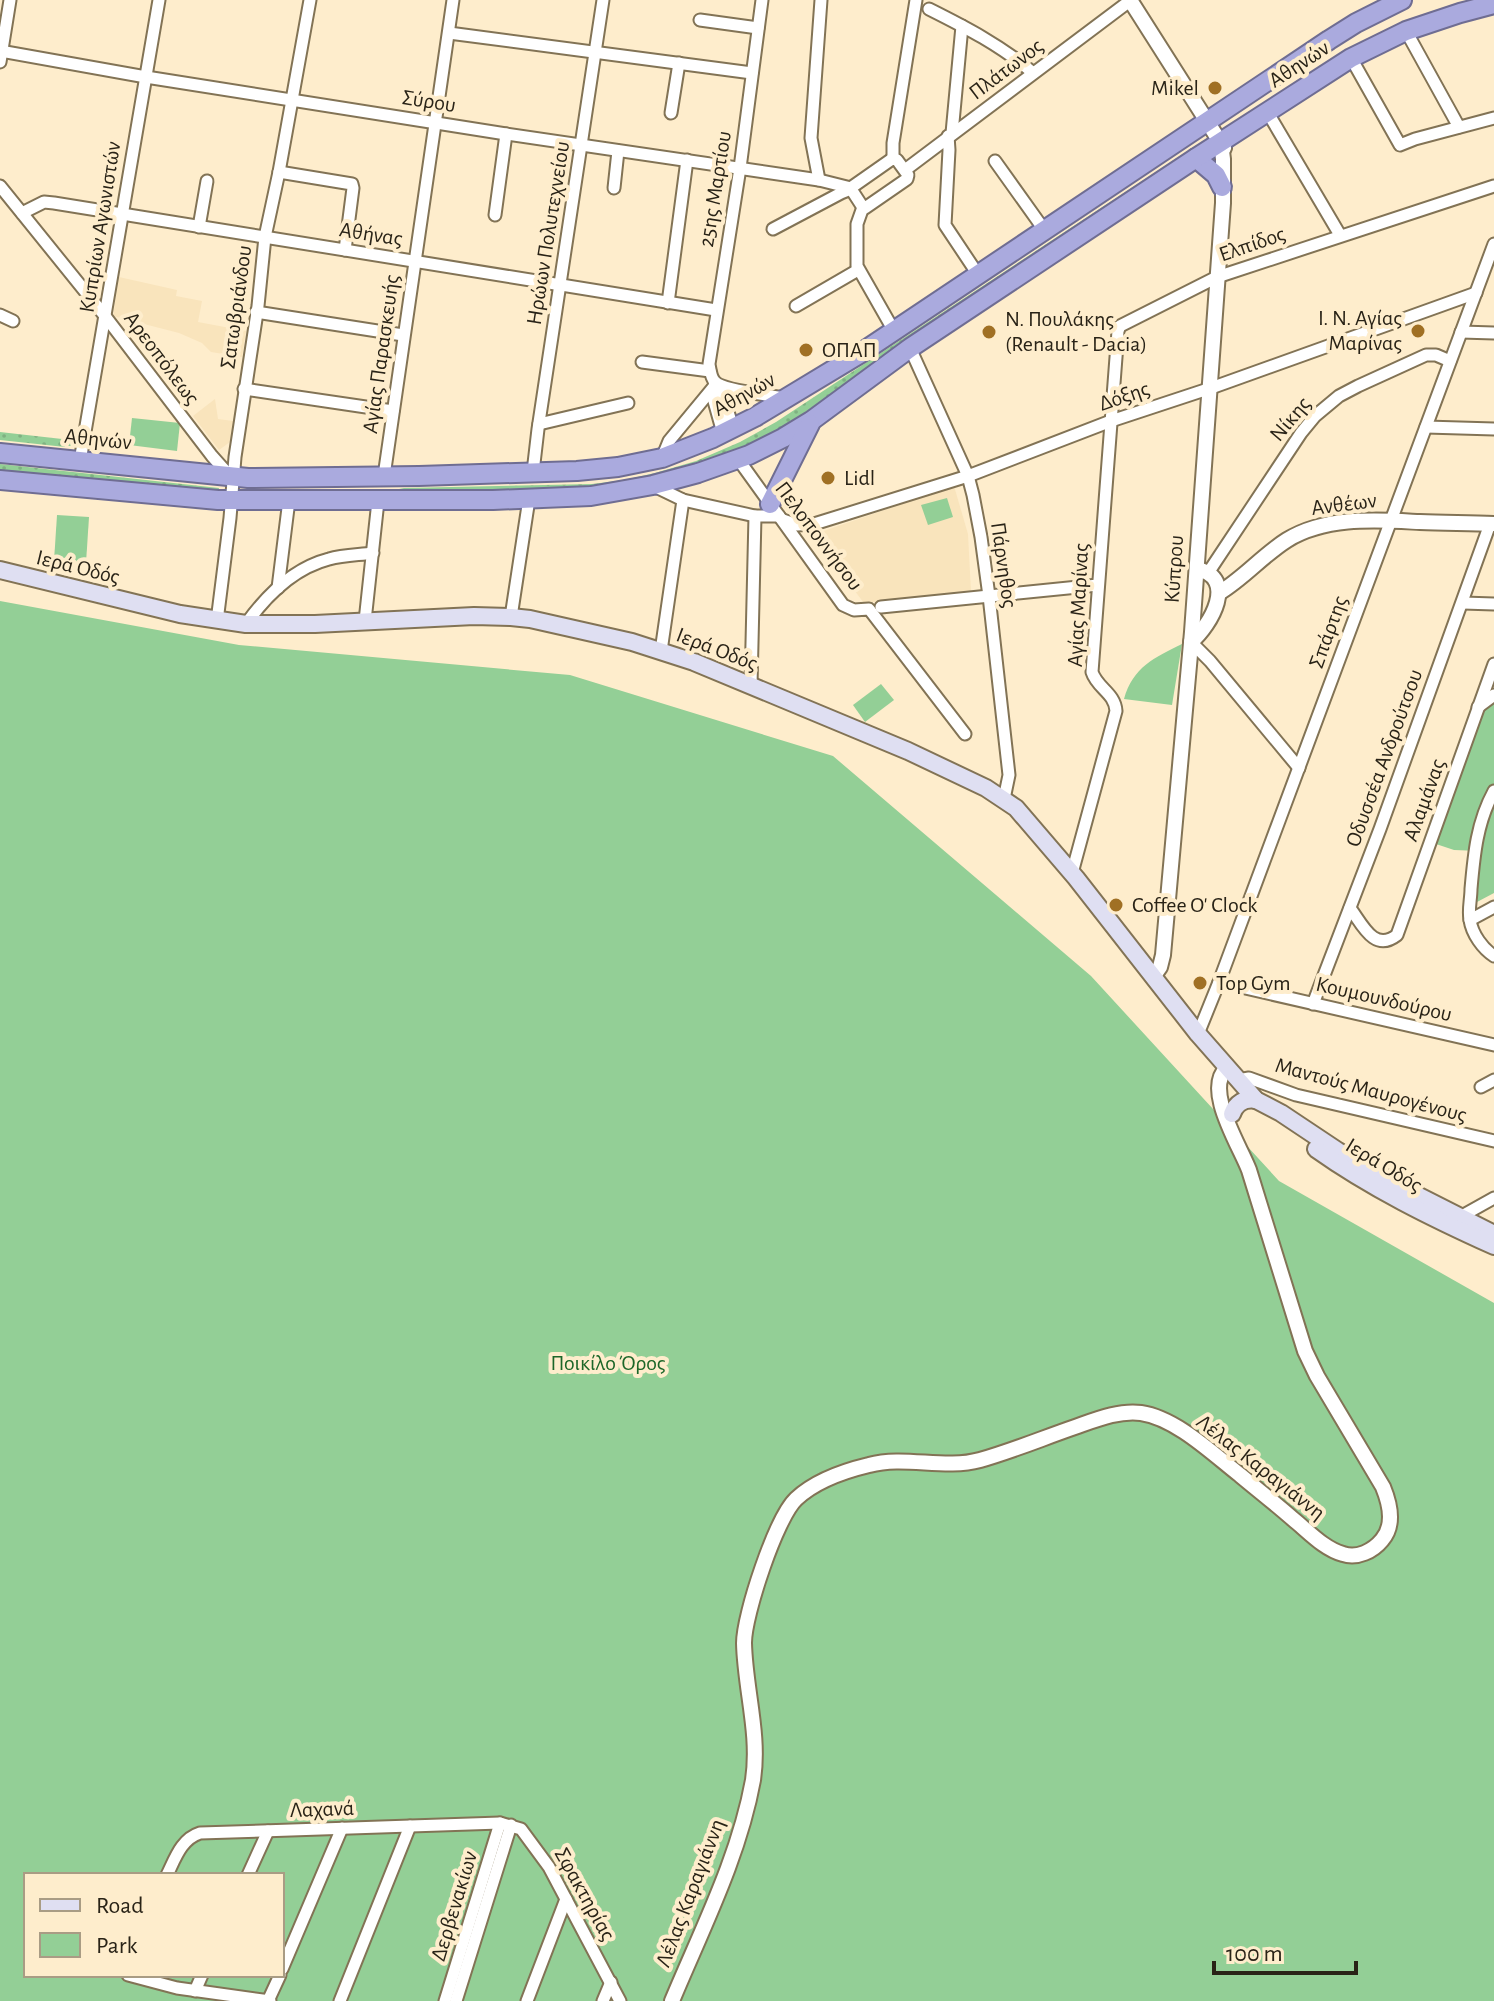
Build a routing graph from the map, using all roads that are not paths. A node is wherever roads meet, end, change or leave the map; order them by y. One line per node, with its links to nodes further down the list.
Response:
1 (10, 0): 19 (street)
2 (159, 0): 24 (street, Κυπρίων Αγωνιστών)
3 (310, 0): 25 (street, Σατωβριάνδου)
4 (453, 0): 17 (street, Αγίας Παρασκευής)
5 (603, 0): 18 (street, Ηρώων Πολυτεχνείου)
6 (762, 0): 15 (street, 25ης Μαρτίου)
7 (821, 0): 44 (street)
8 (916, 0): 37 (street)
9 (1130, 0): 23 (street, Πλάτωνος); 30 (street)
10 (1402, 0): 30 (highway, Αθηνών)
11 (1494, 4): 16 (highway, Αθηνών)
12 (929, 9): 14 (street)
13 (700, 20): 15 (street)
14 (962, 26): 23 (street); 33 (street)
15 (758, 28): 22 (street, 25ης Μαρτίου)
16 (1406, 31): 20 (highway, Αθηνών); 31 (street)
17 (449, 33): 18 (street); 29 (street, Αγίας Παρασκευής)
18 (595, 52): 21 (street); 35 (street, Ηρώων Πολυτεχνείου)
19 (0, 54): 24 (street, Σύρου)
20 (1351, 58): 27 (highway, Αθηνών); 31 (street)
21 (679, 63): 22 (street); 26 (street)
22 (752, 73): 41 (street, 25ης Μαρτίου)
23 (1033, 73): 33 (street, Πλάτωνος)
24 (146, 77): 25 (street, Σύρου); 53 (street, Κυπρίων Αγωνιστών)
25 (292, 99): 29 (street, Σύρου); 43 (street, Σατωβριάνδου)
26 (671, 113)
27 (1268, 113): 34 (highway, Αθηνών); 58 (street)
28 (1494, 118): 31 (street)
29 (436, 123): 32 (street, Σύρου); 62 (street, Αγίας Παρασκευής)
30 (1208, 123): 34 (street); 57 (highway, Αθηνών)
31 (1459, 127)
32 (506, 134): 35 (street, Σύρου); 54 (street)
33 (950, 135): 42 (street, Πλάτωνος); 65 (street)
34 (1221, 143): 38 (highway, Αθηνών); 50 (street, Κύπρου)
35 (581, 144): 36 (street, Σύρου); 67 (street, Ηρώων Πολυτεχνείου)
36 (618, 151): 39 (street, Σύρου); 48 (street)
37 (893, 158): 42 (street); 49 (street)
38 (1196, 158): 50 (highway); 80 (highway, Αθηνών)
39 (687, 160): 41 (street, Σύρου); 69 (street)
40 (995, 161): 57 (street)
41 (740, 168): 44 (street, Σύρου); 71 (street, 25ης Μαρτίου)
42 (905, 170): 51 (street, Πλάτωνος)
43 (279, 172): 59 (street, Σατωβριάνδου); 61 (street)
44 (819, 180): 49 (street, Σύρου)
45 (207, 181): 55 (street)
46 (0, 186): 52 (street, Αρεοπόλεως)
47 (1494, 186): 58 (street, Ελπίδος)
48 (614, 188)
49 (851, 189): 51 (street); 56 (street)
50 (1223, 195): 66 (street, Κύπρου)
51 (863, 207): 64 (street)
52 (22, 213): 53 (street, Αθήνας); 74 (street, Αρεοπόλεως)
53 (122, 213): 55 (street, Αθήνας); 74 (street, Κυπρίων Αγωνιστών)
54 (495, 215)
55 (199, 227): 59 (street, Αθήνας)
56 (773, 229)
57 (1045, 231): 65 (highway, Αθηνών)
58 (1340, 235): 66 (street, Ελπίδος)
59 (265, 237): 61 (street, Αθήνας); 72 (street, Σατωβριάνδου)
60 (1494, 244): 63 (street, Σπάρτης)
61 (345, 250): 62 (street, Αθήνας)
62 (414, 261): 67 (street, Αθήνας); 79 (street, Αγίας Παρασκευής)
63 (1491, 261): 68 (street, Σπάρτης)
64 (858, 270): 70 (street); 76 (street)
65 (979, 276): 76 (highway, Αθηνών)
66 (1217, 277): 84 (street, Κύπρου); 90 (street, Ελπίδος)
67 (560, 285): 69 (street, Αθήνας); 91 (street, Ηρώων Πολυτεχνείου)
68 (1476, 293): 77 (street, Σπάρτης); 84 (street, Δόξης)
69 (668, 303): 71 (street, Αθήνας)
70 (796, 306)
71 (716, 310): 83 (street, 25ης Μαρτίου)
72 (256, 312): 79 (street); 85 (street, Σατωβριάνδου)
73 (0, 315): 75 (street)
74 (105, 316): 98 (street, Κυπρίων Αγωνιστών); 102 (street, Αρεοπόλεως)
75 (13, 321)
76 (894, 331): 86 (highway, Αθηνών)
77 (1461, 332): 78 (street); 81 (street, Σπάρτης)
78 (1494, 333)
79 (403, 335): 88 (street, Αγίας Παρασκευής)
80 (910, 348): 89 (highway, Αθηνών); 101 (street, Πάρνηθος)
81 (1450, 361): 92 (street, Σπάρτης); 116 (street, Νίκης)
82 (642, 362): 83 (street)
83 (712, 381): 86 (street); 94 (street, 25ης Μαρτίου); 96 (street)
84 (1211, 388): 90 (street, Δόξης); 116 (street, Κύπρου)
85 (244, 389): 88 (street); 102 (street, Σατωβριάνδου)
86 (787, 398): 94 (highway, Αθηνών)
87 (628, 403): 91 (street)
88 (393, 411): 100 (street, Αγίας Παρασκευής)
89 (811, 421): 97 (highway, Αθηνών); 110 (highway)
90 (1111, 421): 101 (street, Δόξης); 117 (street, Αγίας Μαρίνας)
91 (539, 424): 99 (street, Ηρώων Πολυτεχνείου)
92 (1426, 427): 93 (street); 112 (street, Σπάρτης)
93 (1494, 429)
94 (728, 431): 96 (highway, Αθηνών)
95 (0, 453): 98 (highway, Αθηνών)
96 (662, 458): 99 (highway, Αθηνών)
97 (738, 459): 104 (highway, Αθηνών); 110 (street, Πελοποννήσου)
98 (80, 461): 102 (highway, Αθηνών)
99 (533, 472): 100 (highway, Αθηνών)
100 (384, 476): 102 (highway, Αθηνών)
101 (968, 476): 110 (street, Δόξης); 120 (street, Πάρνηθος)
102 (233, 477): 106 (street, Σατωβριάνδου)
103 (0, 480): 106 (highway, Αθηνών)
104 (653, 485): 105 (highway, Αθηνών); 108 (street)
105 (529, 499): 109 (highway, Αθηνών); 124 (street)
106 (231, 500): 107 (highway, Αθηνών); 125 (street, Σατωβριάνδου)
107 (289, 500): 109 (highway, Αθηνών); 118 (street)
108 (683, 500): 111 (street); 129 (street)
109 (378, 501): 114 (street)
110 (778, 514): 111 (street); 134 (street, Πελοποννήσου)
111 (755, 516): 131 (street)
112 (1391, 521): 113 (street, Ανθέων); 119 (street, Ανθέων); 135 (street, Σπάρτης)
113 (1492, 524): 121 (street, Οδυσσέα Ανδρούτσου)
114 (373, 553): 118 (street); 126 (street)
115 (0, 570): 125 (main road, Ιερά Οδός)
116 (1202, 571): 119 (street); 128 (street, Κύπρου)
117 (1098, 585): 120 (street); 138 (street, Αγίας Μαρίνας)
118 (278, 588): 127 (street)
119 (1219, 593): 128 (street)
120 (989, 596): 123 (street); 137 (street, Πάρνηθος)
121 (1463, 603): 122 (street); 140 (street, Οδυσσέα Ανδρούτσου)
122 (1494, 604)
123 (881, 607)
124 (511, 617): 126 (main road, Ιερά Οδός); 129 (main road, Ιερά Οδός)
125 (217, 621): 127 (main road, Ιερά Οδός)
126 (365, 621): 127 (main road, Ιερά Οδός)
127 (246, 624)
128 (1191, 642): 135 (street); 142 (street, Κύπρου)
129 (661, 651): 131 (main road, Ιερά Οδός)
130 (1494, 664): 133 (street, Αλαμάνας)
131 (751, 685): 137 (main road, Ιερά Οδός)
132 (1494, 695): 133 (street)
133 (1478, 708): 140 (street, Αλαμάνας)
134 (965, 734)
135 (1299, 768): 146 (street, Σπάρτης)
136 (1494, 791): 141 (street)
137 (1004, 799): 138 (main road, Ιερά Οδός)
138 (1072, 873): 144 (main road, Ιερά Οδός)
139 (1494, 907): 141 (street)
140 (1350, 908): 147 (street, Οδυσσέα Ανδρούτσου)
141 (1470, 920): 143 (street)
142 (1163, 938): 144 (street); 145 (street, Κύπρου)
143 (1494, 956)
144 (1141, 961): 145 (main road, Ιερά Οδός)
145 (1153, 977): 148 (main road, Ιερά Οδός)
146 (1219, 982): 147 (street, Κουμουνδούρου); 148 (street, Σπάρτης)
147 (1313, 1004): 149 (street, Κουμουνδούρου)
148 (1198, 1034): 150 (main road, Ιερά Οδός)
149 (1494, 1045)
150 (1232, 1074): 153 (main road, Ιερά Οδός); 154 (street, Λέλας Καραγιάννη); 155 (street, Μαντούς Μαυρογένους); 156 (street, Λέλας Καραγιάννη)
151 (1494, 1080): 152 (street)
152 (1481, 1087)
153 (1259, 1102): 154 (main road); 158 (main road, Ιερά Οδός); 160 (main road, Ιερά Οδός)
154 (1232, 1114): 156 (street, Λέλας Καραγιάννη)
155 (1494, 1141)
156 (1241, 1149): 181 (street, Λέλας Καραγιάννη)
157 (1494, 1198): 158 (street)
158 (1460, 1217): 159 (main road, Ιερά Οδός)
159 (1494, 1234)
160 (1494, 1246)
161 (506, 1824): 162 (street, Λαχανά); 167 (street, Σφακτηρίας); 176 (street, Δερβενακίων); 177 (street, Δερβενακίων)
162 (410, 1826): 163 (street, Λαχανά); 175 (street)
163 (342, 1828): 164 (street, Λαχανά); 168 (street)
164 (268, 1831): 165 (street, Λαχανά); 166 (street)
165 (168, 1873)
166 (249, 1873)
167 (566, 1899): 172 (street, Σφακτηρίας); 178 (street)
168 (284, 1964)
169 (136, 1977): 173 (street)
170 (201, 1977): 173 (street)
171 (279, 1977): 174 (street)
172 (611, 1982): 179 (street); 180 (street, Σφακτηρίας)
173 (195, 1991): 174 (street)
174 (269, 2001)
175 (340, 2001)
176 (445, 2001)
177 (456, 2001)
178 (527, 2001)
179 (603, 2001)
180 (620, 2001)
181 (672, 2001)

